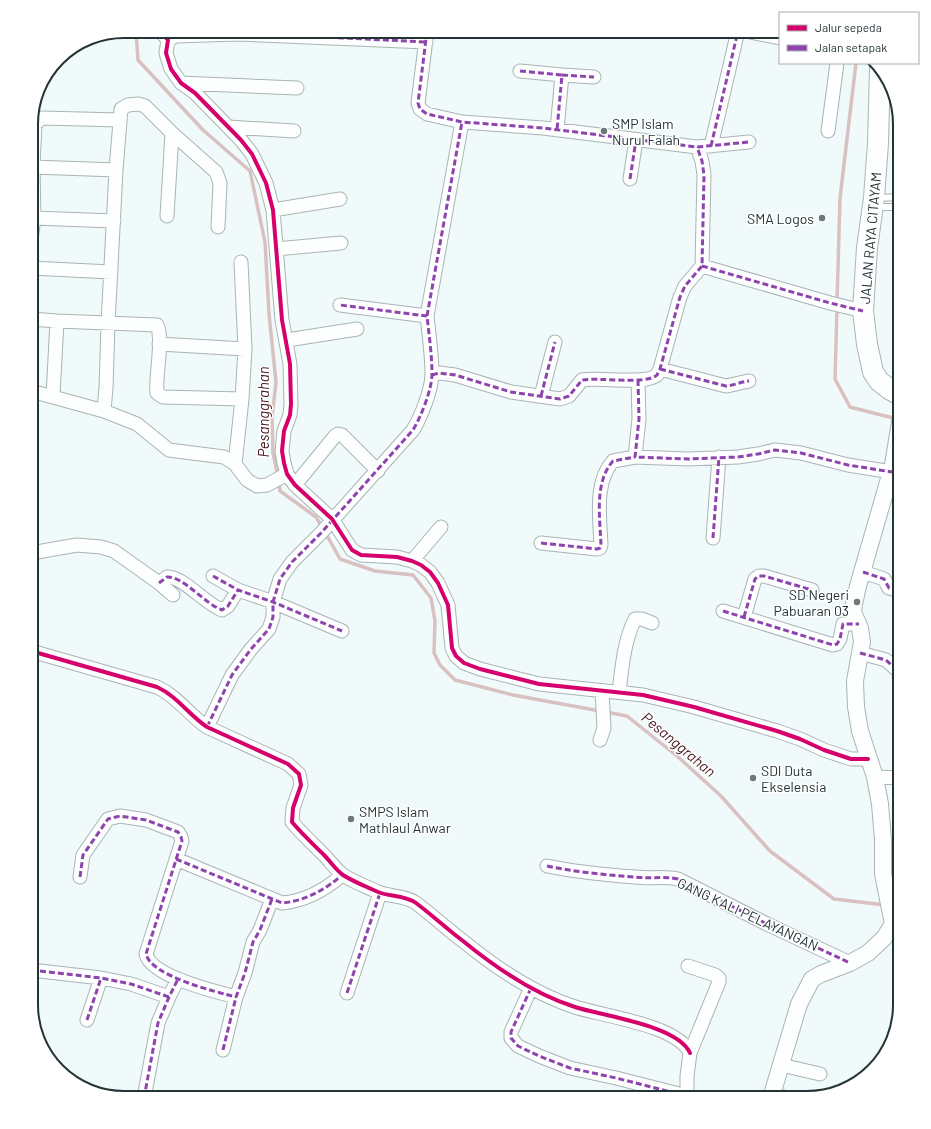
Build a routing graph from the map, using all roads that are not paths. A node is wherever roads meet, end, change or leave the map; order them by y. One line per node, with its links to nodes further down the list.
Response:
1 (164, 38): 9 (street)
2 (426, 38): 13 (street)
3 (736, 38): 21 (street)
4 (837, 64): 17 (street)
5 (520, 71): 6 (street)
6 (562, 75): 7 (street); 15 (street)
7 (594, 77)
8 (880, 77): 28 (main road, JALAN RAYA CITAYAM)
9 (181, 83): 10 (street); 14 (street)
10 (297, 88)
11 (120, 120): 12 (street); 18 (street); 24 (street)
12 (38, 121)
13 (462, 122): 15 (street); 43 (street)
14 (228, 127): 16 (street); 30 (street)
15 (557, 130): 19 (street)
16 (294, 131)
17 (828, 131)
18 (172, 133): 31 (street); 34 (street)
19 (636, 140): 22 (street); 25 (street)
20 (749, 142): 21 (street)
21 (711, 146): 22 (street)
22 (697, 147): 38 (street)
23 (38, 166): 24 (street)
24 (116, 170): 33 (street)
25 (630, 179)
26 (893, 198): 28 (lane)
27 (340, 199): 30 (street)
28 (873, 202): 29 (lane); 42 (main road, JALAN RAYA CITAYAM)
29 (893, 206)
30 (273, 210): 36 (street)
31 (167, 216)
32 (38, 218): 33 (street)
33 (114, 222): 40 (street)
34 (218, 227)
35 (341, 243): 36 (street)
36 (276, 249): 48 (street)
37 (241, 262): 51 (street)
38 (702, 266): 42 (street); 52 (street)
39 (38, 268): 40 (street)
40 (111, 272): 46 (street)
41 (340, 305): 43 (street)
42 (855, 309): 56 (main road, JALAN RAYA CITAYAM)
43 (427, 316): 53 (street)
44 (38, 320): 45 (street)
45 (57, 321): 46 (street); 58 (street)
46 (108, 324): 50 (street); 61 (street)
47 (357, 329): 48 (street)
48 (287, 340): 68 (street)
49 (555, 342): 59 (street)
50 (159, 344): 51 (street); 60 (street)
51 (245, 349): 60 (street)
52 (660, 369): 54 (street); 55 (street)
53 (432, 375): 59 (street); 66 (street)
54 (638, 380): 59 (street); 62 (street)
55 (749, 381)
56 (893, 391)
57 (38, 393): 58 (street)
58 (53, 396): 61 (street)
59 (541, 396)
60 (242, 399): 64 (street)
61 (104, 411): 64 (street)
62 (635, 457): 63 (street); 73 (street)
63 (719, 457): 65 (street); 72 (street)
64 (235, 464): 68 (street)
65 (893, 468)
66 (378, 471): 69 (street); 70 (street)
67 (893, 474): 76 (street)
68 (284, 476): 69 (street)
69 (295, 485): 70 (street)
70 (328, 526): 75 (street); 83 (street)
71 (441, 527): 75 (street)
72 (713, 538)
73 (541, 543)
74 (38, 552): 78 (street)
75 (412, 561): 93 (street)
76 (862, 572): 79 (street); 87 (street)
77 (213, 576): 80 (street)
78 (159, 583): 80 (street); 82 (street)
79 (893, 589)
80 (238, 590): 83 (street)
81 (812, 590): 85 (street)
82 (173, 595)
83 (273, 602): 88 (street); 94 (street)
84 (722, 611): 85 (street)
85 (744, 617): 87 (street)
86 (652, 623): 92 (street)
87 (858, 624): 90 (street)
88 (342, 631)
89 (38, 653): 94 (street)
90 (860, 653): 91 (street); 96 (street)
91 (893, 666)
92 (619, 692): 93 (street); 96 (street)
93 (602, 695): 95 (street)
94 (207, 727): 101 (street)
95 (600, 740)
96 (868, 759): 97 (street)
97 (875, 777): 98 (street); 105 (street)
98 (893, 778)
99 (176, 859): 102 (street); 104 (street); 109 (street)
100 (547, 866): 105 (street, GANG KALI PELAYANGAN)
101 (342, 875): 103 (street); 104 (street)
102 (80, 877)
103 (380, 893): 110 (street); 111 (street)
104 (272, 899): 113 (street)
105 (850, 962): 117 (street)
106 (688, 966): 116 (street)
107 (38, 971): 108 (street)
108 (101, 978): 112 (street); 114 (street)
109 (178, 979): 112 (street); 113 (street)
110 (531, 988): 116 (street); 120 (street)
111 (347, 993)
112 (168, 997): 119 (street)
113 (236, 997): 115 (street)
114 (87, 1020)
115 (223, 1050)
116 (690, 1053): 121 (street)
117 (781, 1065): 118 (street); 122 (street)
118 (820, 1074)
119 (145, 1091)
120 (666, 1091)
121 (688, 1091)
122 (773, 1091)

